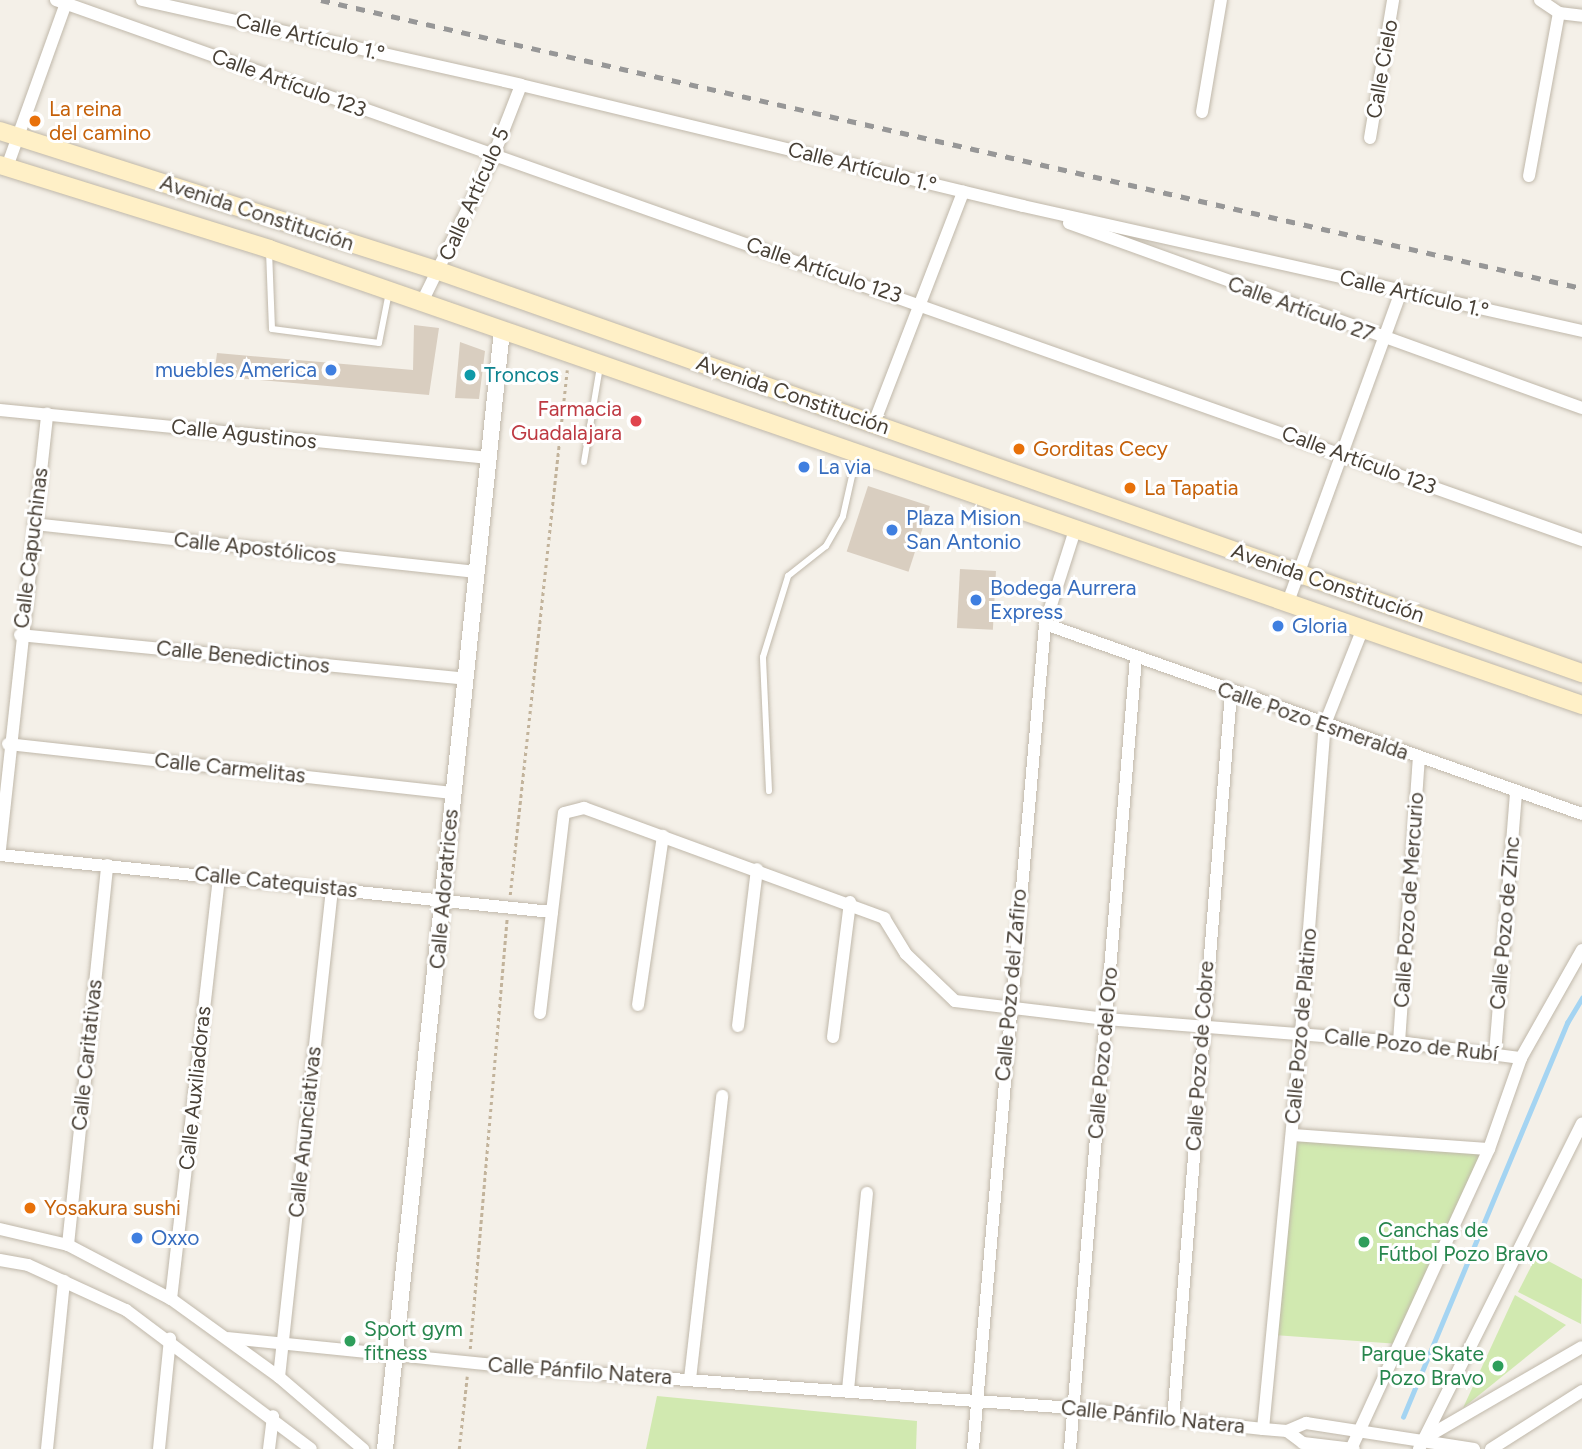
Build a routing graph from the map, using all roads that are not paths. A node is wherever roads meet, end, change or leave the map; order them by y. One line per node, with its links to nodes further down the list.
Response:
1 (142, 0): 8 (street, Calle Artículo 1.º)
2 (1221, 0): 9 (street)
3 (1393, 0): 12 (street, Calle Cielo)
4 (1540, 0): 6 (street)
5 (63, 1): 11 (street); 13 (street, Calle Artículo 123)
6 (1559, 13): 7 (street); 15 (street)
7 (1582, 16)
8 (521, 85): 13 (street, Calle Artículo 5); 16 (street, Calle Artículo 1.º)
9 (1202, 112)
10 (0, 131): 11 (main road, Avenida Constitución)
11 (18, 136): 14 (street); 19 (main road, Avenida Constitución)
12 (1370, 138)
13 (493, 157): 19 (street, Calle Artículo 5); 23 (street, Calle Artículo 123)
14 (4, 166): 18 (main road, Avenida Constitución)
15 (1529, 176)
16 (964, 192): 17 (street, Calle Artículo 1.º); 23 (street)
17 (1023, 206): 21 (street, Calle Artículo 1.º); 26 (street, Calle Artículo 27)
18 (269, 249): 20 (main road, Avenida Constitución); 20 (lane)
19 (439, 271): 22 (street, Calle Artículo 5); 31 (main road, Avenida Constitución)
20 (389, 290): 22 (main road, Avenida Constitución)
21 (1401, 291): 25 (street, Calle Artículo 1.º); 26 (street)
22 (422, 302): 24 (main road, Avenida Constitución)
23 (922, 304): 31 (street); 33 (street, Calle Artículo 123)
24 (502, 330): 27 (main road, Avenida Constitución); 34 (street, Calle Adoratrices)
25 (1582, 331)
26 (1386, 341): 28 (street, Calle Artículo 27); 33 (street)
27 (601, 364): 32 (main road, Avenida Constitución); 35 (lane)
28 (1582, 408)
29 (0, 410): 30 (street, Calle Agustinos)
30 (47, 414): 34 (street, Calle Agustinos); 36 (street, Calle Capuchinas)
31 (874, 423): 40 (main road, Avenida Constitución)
32 (858, 453): 37 (main road, Avenida Constitución); 53 (lane)
33 (1341, 454): 38 (street, Calle Artículo 123); 40 (street)
34 (487, 458): 39 (street, Calle Adoratrices)
35 (584, 462)
36 (34, 524): 39 (street, Calle Apostólicos); 44 (street, Calle Capuchinas)
37 (1076, 527): 41 (main road, Avenida Constitución); 42 (street, Calle Pozo del Zafiro)
38 (1582, 540)
39 (477, 572): 47 (street, Calle Adoratrices)
40 (1301, 572): 41 (street); 46 (main road, Avenida Constitución)
41 (1288, 602): 43 (main road, Avenida Constitución)
42 (1045, 624): 45 (street, Calle Pozo Esmeralda); 69 (street, Calle Pozo del Zafiro)
43 (1363, 628): 49 (main road, Avenida Constitución); 50 (street, Calle Pozo de Platino)
44 (20, 635): 47 (street, Calle Benedictinos); 51 (street, Calle Capuchinas)
45 (1136, 658): 48 (street, Calle Pozo Esmeralda); 71 (street, Calle Pozo del Oro)
46 (1582, 673)
47 (465, 679): 54 (street, Calle Adoratrices)
48 (1231, 693): 50 (street, Calle Pozo Esmeralda); 73 (street, Calle Pozo de Cobre)
49 (1582, 705)
50 (1325, 724): 52 (street, Calle Pozo Esmeralda); 74 (street, Calle Pozo de Platino)
51 (8, 744): 54 (street, Calle Carmelitas); 58 (street, Calle Capuchinas)
52 (1419, 758): 55 (street, Calle Pozo Esmeralda); 76 (street, Calle Pozo de Mercurio)
53 (769, 791)
54 (453, 793): 64 (street, Calle Adoratrices)
55 (1516, 793): 56 (street, Calle Pozo Esmeralda); 77 (street, Calle Pozo de Zinc)
56 (1582, 814)
57 (663, 836): 61 (street, Calle Pozo de Rubí); 66 (street, Calle Pozo de Rubí); 68 (street)
58 (0, 849)
59 (0, 855): 60 (street, Calle Catequistas)
60 (107, 865): 62 (street, Calle Catequistas); 85 (street, Calle Caritativas)
61 (757, 869): 65 (street, Calle Pozo de Rubí); 72 (street)
62 (219, 876): 63 (street, Calle Catequistas); 88 (street, Calle Auxiliadoras)
63 (332, 888): 64 (street, Calle Catequistas); 91 (street, Calle Anunciativas)
64 (444, 899): 66 (street, Calle Catequistas); 93 (street, Calle Adoratrices)
65 (850, 902): 69 (street, Calle Pozo de Rubí); 75 (street)
66 (552, 912): 70 (street)
67 (1582, 950): 78 (street)
68 (638, 1005)
69 (1008, 1010): 71 (street, Calle Pozo de Rubí); 98 (street, Calle Pozo del Zafiro)
70 (540, 1013)
71 (1106, 1019): 73 (street, Calle Pozo de Rubí); 99 (street, Calle Pozo del Oro)
72 (738, 1026)
73 (1202, 1027): 74 (street, Calle Pozo de Rubí); 101 (street, Calle Pozo de Cobre)
74 (1301, 1033): 76 (street, Calle Pozo de Rubí); 81 (street, Calle Pozo de Platino)
75 (834, 1037)
76 (1399, 1042): 77 (street, Calle Pozo de Rubí)
77 (1495, 1054): 78 (street, Calle Pozo de Rubí)
78 (1521, 1058): 82 (street)
79 (722, 1096): 95 (street)
80 (1582, 1124): 106 (street)
81 (1292, 1135): 82 (street); 103 (street, Calle Pozo de Platino)
82 (1489, 1149): 104 (street)
83 (867, 1193): 96 (street)
84 (0, 1229): 85 (street)
85 (68, 1245): 88 (street)
86 (0, 1260): 87 (street)
87 (64, 1281): 90 (street); 108 (street)
88 (171, 1299): 89 (street)
89 (228, 1338): 91 (street, Calle Pánfilo Natera); 94 (street)
90 (170, 1339): 100 (street); 109 (street)
91 (283, 1340): 93 (street, Calle Pánfilo Natera); 94 (street, Calle Anunciativas)
92 (1582, 1347): 106 (street)
93 (394, 1353): 95 (street, Calle Pánfilo Natera); 113 (street, Calle Adoratrices)
94 (279, 1377): 112 (street)
95 (690, 1379): 96 (street, Calle Pánfilo Natera)
96 (848, 1390): 98 (street, Calle Pánfilo Natera)
97 (1582, 1391): 118 (street)
98 (977, 1400): 99 (street, Calle Pánfilo Natera); 114 (street, Calle Pozo del Zafiro)
99 (1073, 1408): 101 (street, Calle Pánfilo Natera); 115 (street, Calle Pozo del Oro)
100 (273, 1416): 110 (street); 111 (street)
101 (1173, 1420): 103 (street, Calle Pánfilo Natera)
102 (1306, 1423): 104 (street, Calle Pánfilo Natera); 105 (street, Calle Pánfilo Natera); 107 (street)
103 (1263, 1429): 105 (street, Calle Pánfilo Natera)
104 (1362, 1429): 106 (street, Calle Pánfilo Natera); 116 (street)
105 (1287, 1431): 107 (street)
106 (1422, 1444): 117 (street, Calle Pánfilo Natera)
107 (1299, 1446): 116 (street)
108 (47, 1449)
109 (159, 1449)
110 (269, 1449)
111 (311, 1449)
112 (363, 1449)
113 (385, 1449)
114 (973, 1449)
115 (1070, 1449)
116 (1353, 1449)
117 (1474, 1449)
118 (1491, 1449)

